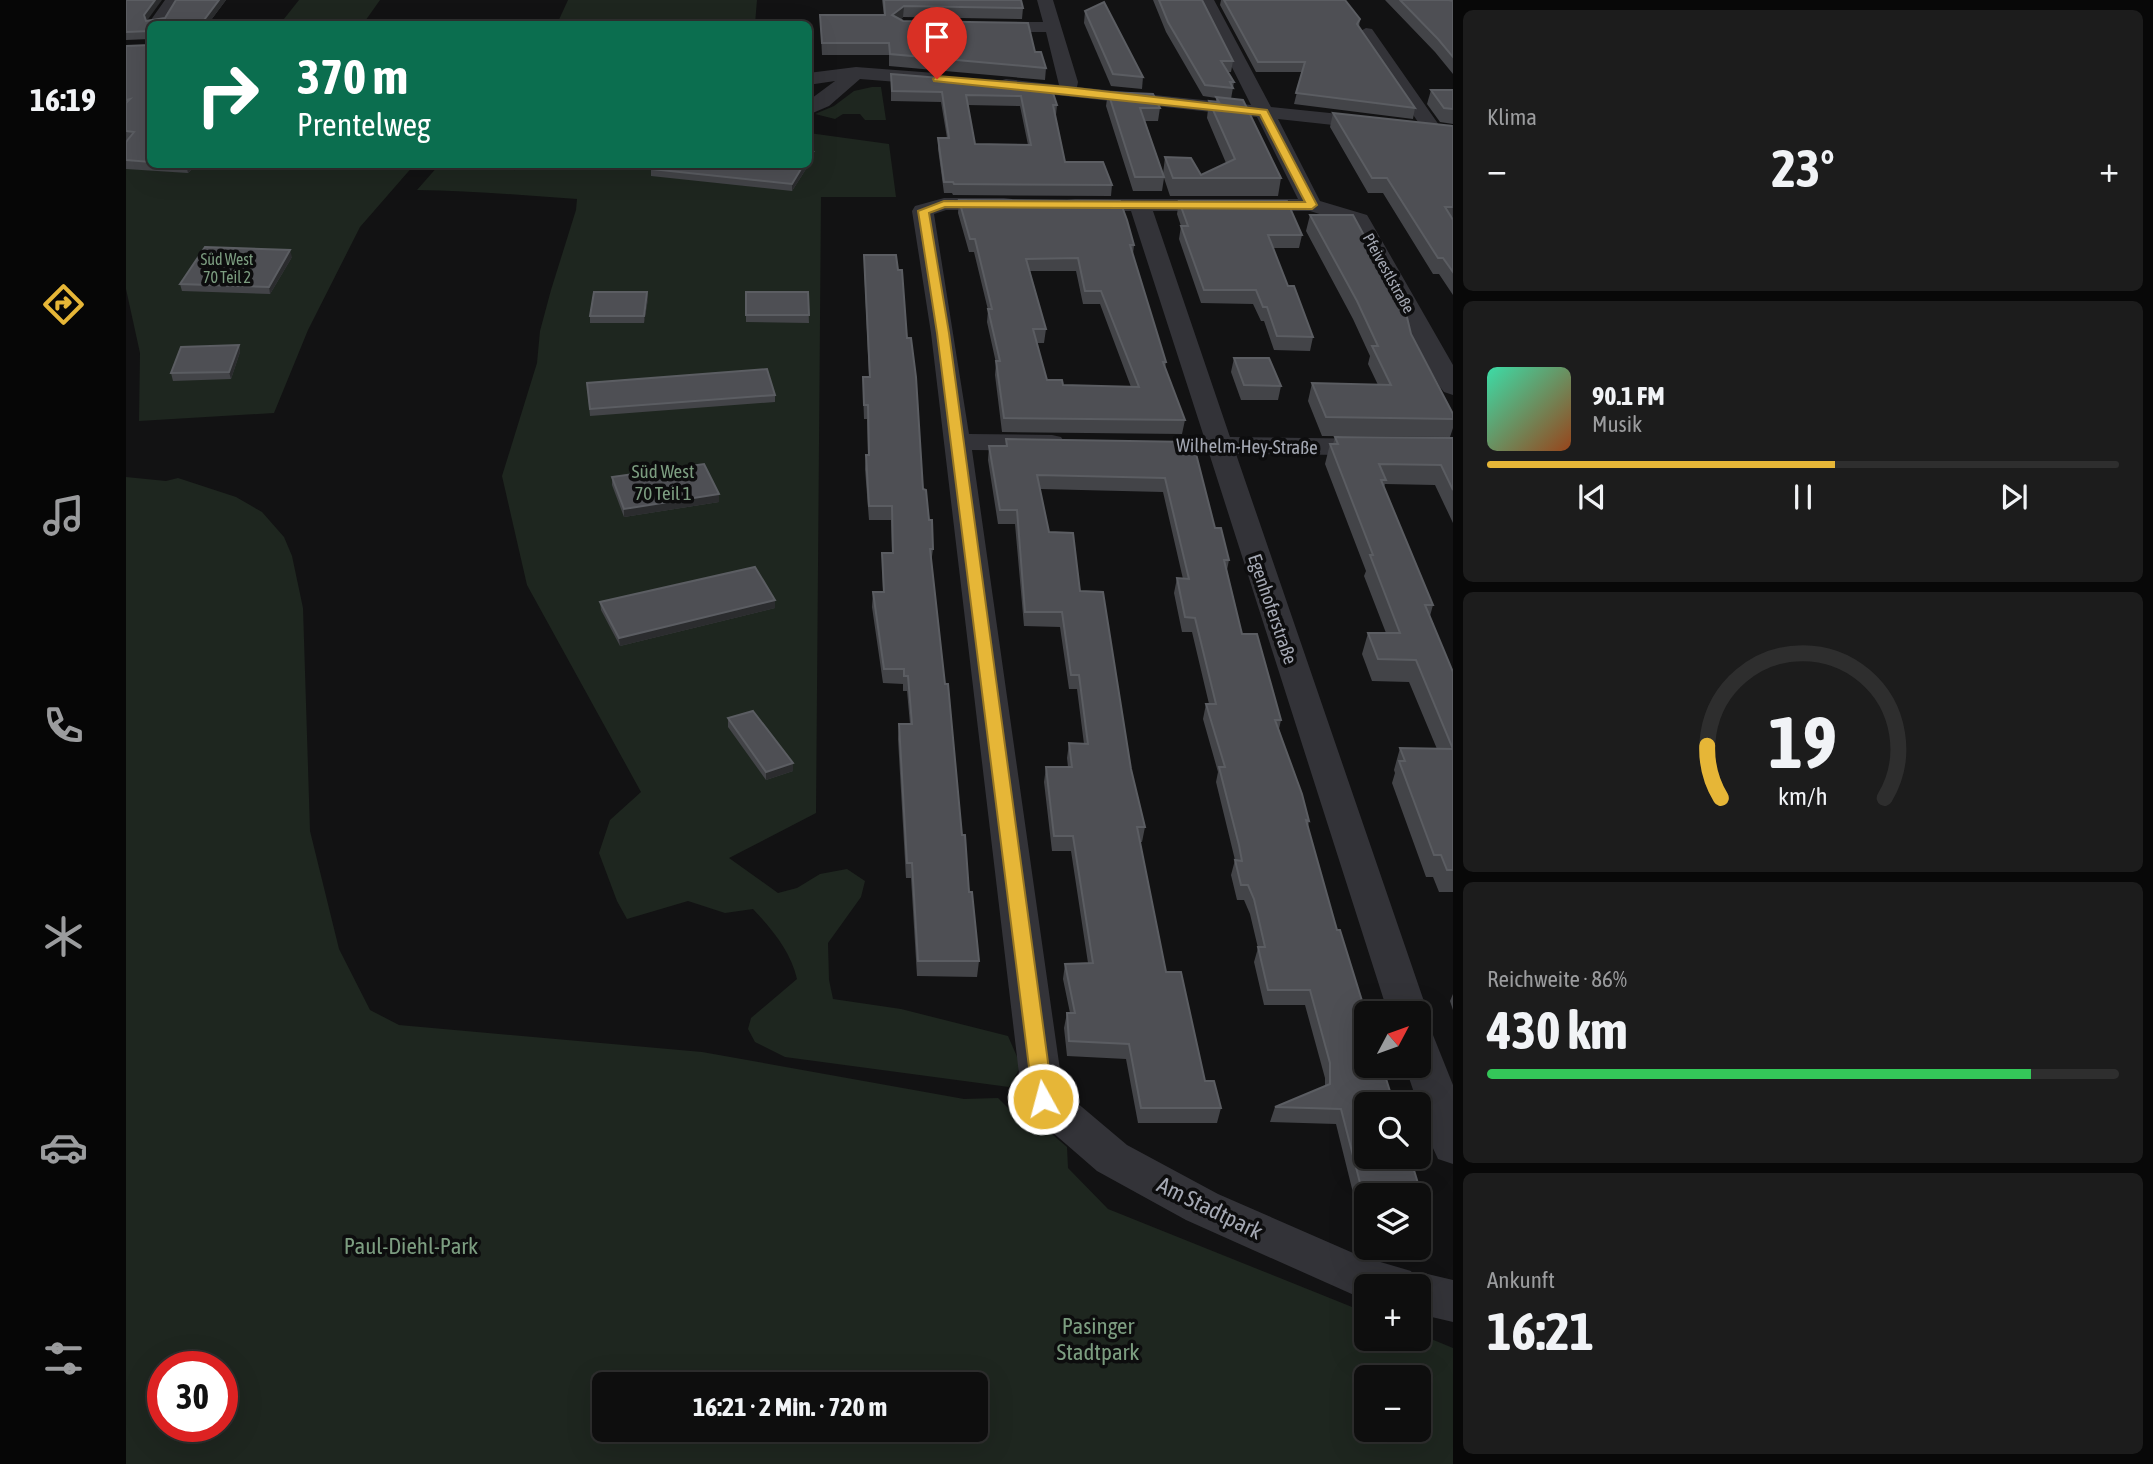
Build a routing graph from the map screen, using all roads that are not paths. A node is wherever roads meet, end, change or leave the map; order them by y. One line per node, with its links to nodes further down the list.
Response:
1 (173, 0): 5 (street)
2 (1206, 0): 15 (street)
3 (1045, 2): 4 (street); 7 (street)
4 (1024, 4)
5 (159, 21)
6 (975, 27): 7 (street)
7 (1054, 27): 13 (street)
8 (1366, 33): 16 (street)
9 (856, 73): 10 (street); 11 (street); 14 (street)
10 (812, 78)
11 (951, 80)
12 (991, 83): 13 (street)
13 (1067, 90): 15 (street)
14 (812, 107)
15 (1264, 112): 16 (street); 20 (street)
16 (1443, 131)
17 (1029, 204): 22 (street)
18 (1055, 204): 19 (street, Pfeivestlstraße)
19 (1140, 205): 20 (street, Pfeivestlstraße); 25 (street, Egenhoferstraße)
20 (1312, 205): 21 (street, Pfeivestlstraße)
21 (1453, 387)
22 (956, 442): 23 (street); 30 (street, Am Stadtpark)
23 (1077, 443)
24 (1174, 445): 25 (street, Wilhelm-Hey-Straße)
25 (1217, 445): 26 (street, Wilhelm-Hey-Straße); 27 (street, Egenhoferstraße)
26 (1453, 448)
27 (1404, 1001)
28 (1430, 1078): 29 (street)
29 (1453, 1146)
30 (1354, 1276)
31 (1431, 1296): 32 (street)
32 (1453, 1301)

